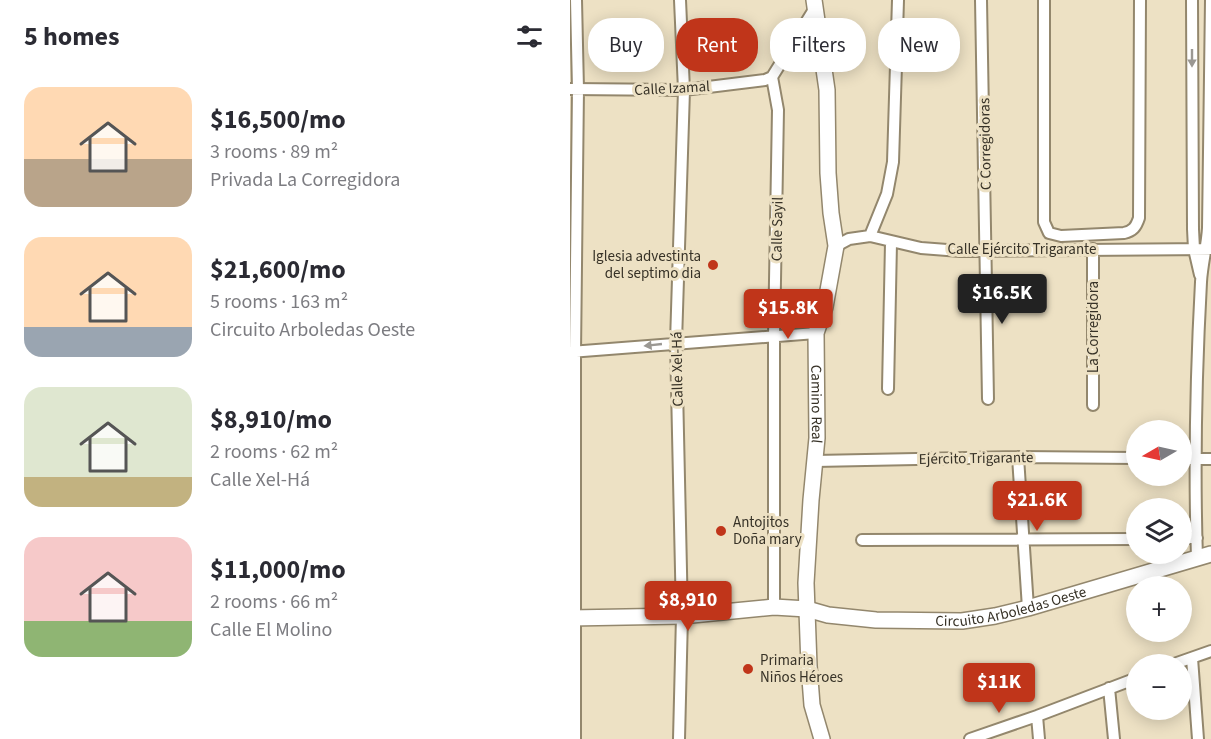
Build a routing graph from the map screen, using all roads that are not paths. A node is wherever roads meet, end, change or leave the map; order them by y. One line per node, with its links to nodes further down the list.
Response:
1 (576, 0): 11 (street)
2 (680, 0): 12 (street, Calle Xel-Há)
3 (898, 0): 13 (street)
4 (981, 0): 19 (street, C Corregidoras)
5 (1044, 0): 6 (street)
6 (1140, 0)
7 (1192, 0): 17 (street, one-way to 17)
8 (1211, 0): 18 (street)
9 (815, 4): 10 (street); 15 (street, Camino Real)
10 (772, 77): 12 (street, Calle Izamal); 22 (street, Calle Sayil)
11 (574, 89): 12 (street, Calle Izamal); 24 (street)
12 (684, 90): 23 (street, Calle Xel-Há)
13 (870, 236): 14 (street, Calle Ejército Trigarante); 15 (street)
14 (891, 243): 19 (street, Calle Ejército Trigarante); 25 (street)
15 (836, 246): 21 (street, Camino Real)
16 (1093, 249): 17 (street, Calle Ejército Trigarante); 19 (street, Calle Ejército Trigarante); 27 (street, La Corregidora)
17 (1194, 249): 18 (street, Calle Ejército Trigarante); 20 (street)
18 (1209, 249): 20 (street)
19 (987, 251): 26 (street, C Corregidoras)
20 (1201, 279): 31 (street)
21 (816, 333): 22 (street); 33 (street, Camino Real)
22 (774, 337): 23 (street); 40 (street, Calle Sayil)
23 (676, 342): 24 (street, one-way to 24); 43 (street, Calle Xel-Há)
24 (572, 352): 44 (street)
25 (888, 388)
26 (988, 399)
27 (1093, 405)
28 (1018, 457): 29 (street, Ejército Trigarante); 33 (street, Ejército Trigarante); 38 (street)
29 (1126, 458)
30 (1192, 459): 31 (street)
31 (1196, 459): 32 (street); 35 (street)
32 (1211, 459)
33 (815, 461): 42 (street, Camino Real)
34 (1192, 538): 35 (street)
35 (1197, 538): 39 (street)
36 (1126, 539): 38 (street)
37 (862, 540): 38 (street)
38 (1023, 540): 41 (street)
39 (1204, 556): 41 (street, Circuito Arboledas Oeste)
40 (774, 607): 42 (street, Circuito Arboledas Oeste); 43 (street, Circuito Arboledas Oeste)
41 (1028, 608): 42 (street, Circuito Arboledas Oeste)
42 (807, 609): 52 (street, Camino Real)
43 (682, 616): 44 (street, Circuito Arboledas Oeste); 51 (street, Calle Xel-Há)
44 (573, 618): 50 (street)
45 (1211, 651): 46 (street)
46 (1192, 658): 56 (street)
47 (1126, 682): 48 (street)
48 (1109, 688): 49 (street); 55 (street)
49 (1037, 716): 53 (street); 54 (street)
50 (575, 739)
51 (679, 739)
52 (822, 739)
53 (970, 739)
54 (1039, 739)
55 (1114, 739)
56 (1198, 739)

